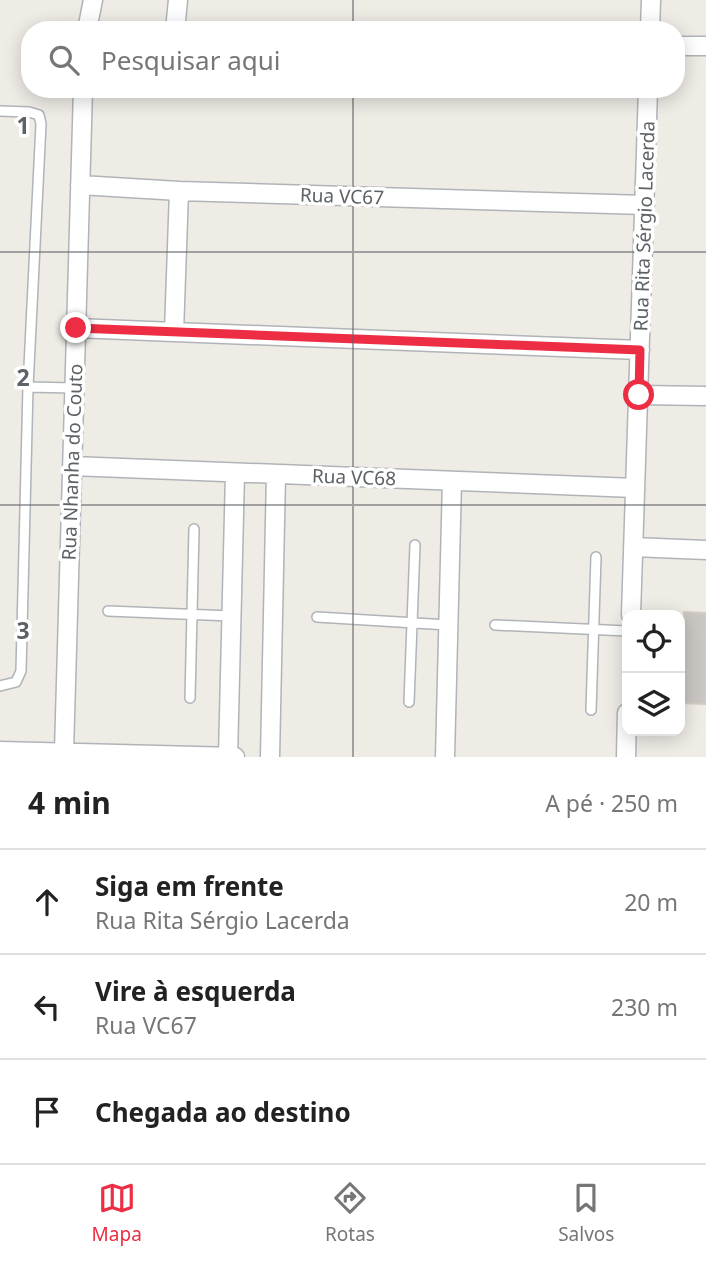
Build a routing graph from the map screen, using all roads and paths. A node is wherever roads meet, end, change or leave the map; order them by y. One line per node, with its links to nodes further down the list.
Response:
1 (93, 0): 4 (street)
2 (178, 0): 5 (street)
3 (651, 0): 6 (street)
4 (89, 21)
5 (176, 21)
6 (650, 21)
7 (685, 46): 8 (street)
8 (706, 46)
9 (83, 98): 12 (street, Rua Nhanha do Couto)
10 (648, 98): 14 (street, Rua Rita Sérgio Lacerda)
11 (0, 111): 18 (lane)
12 (80, 185): 13 (street, Rua VC67); 15 (street, Rua Nhanha do Couto)
13 (178, 191): 14 (street, Rua VC67); 16 (street)
14 (645, 205): 17 (street, Rua Rita Sérgio Lacerda)
15 (76, 328): 16 (street); 19 (street, Rua Nhanha do Couto)
16 (174, 332): 17 (street)
17 (640, 350): 20 (street, Rua Rita Sérgio Lacerda)
18 (28, 387): 19 (lane); 42 (lane)
19 (74, 388): 22 (street, Rua Nhanha do Couto)
20 (639, 395): 21 (street); 26 (street, Rua Rita Sérgio Lacerda)
21 (706, 396)
22 (72, 467): 23 (street, Rua VC68); 48 (street, Rua Nhanha do Couto)
23 (235, 473): 24 (street, Rua VC68); 35 (street)
24 (276, 474): 25 (street, Rua VC68); 52 (street)
25 (452, 481): 26 (street, Rua VC68); 38 (street)
26 (635, 488): 29 (street, Rua Rita Sérgio Lacerda)
27 (194, 529): 34 (lane)
28 (415, 545): 37 (lane)
29 (633, 547): 30 (street); 32 (street, Rua Rita Sérgio Lacerda)
30 (706, 550)
31 (596, 557): 40 (lane)
32 (631, 610)
33 (108, 611): 34 (lane)
34 (192, 615): 35 (lane); 43 (lane)
35 (231, 616): 50 (street)
36 (317, 617): 37 (lane)
37 (412, 622): 38 (lane); 44 (lane)
38 (448, 625): 53 (street)
39 (495, 625): 40 (lane)
40 (593, 631): 41 (lane); 45 (lane)
41 (622, 631)
42 (0, 687)
43 (190, 698)
44 (409, 702)
45 (591, 710)
46 (626, 736): 54 (street)
47 (0, 751): 48 (street)
48 (64, 752): 49 (street)
49 (98, 755): 50 (street)
50 (228, 757): 51 (street)
51 (235, 757)
52 (270, 757)
53 (445, 757)
54 (626, 757)

